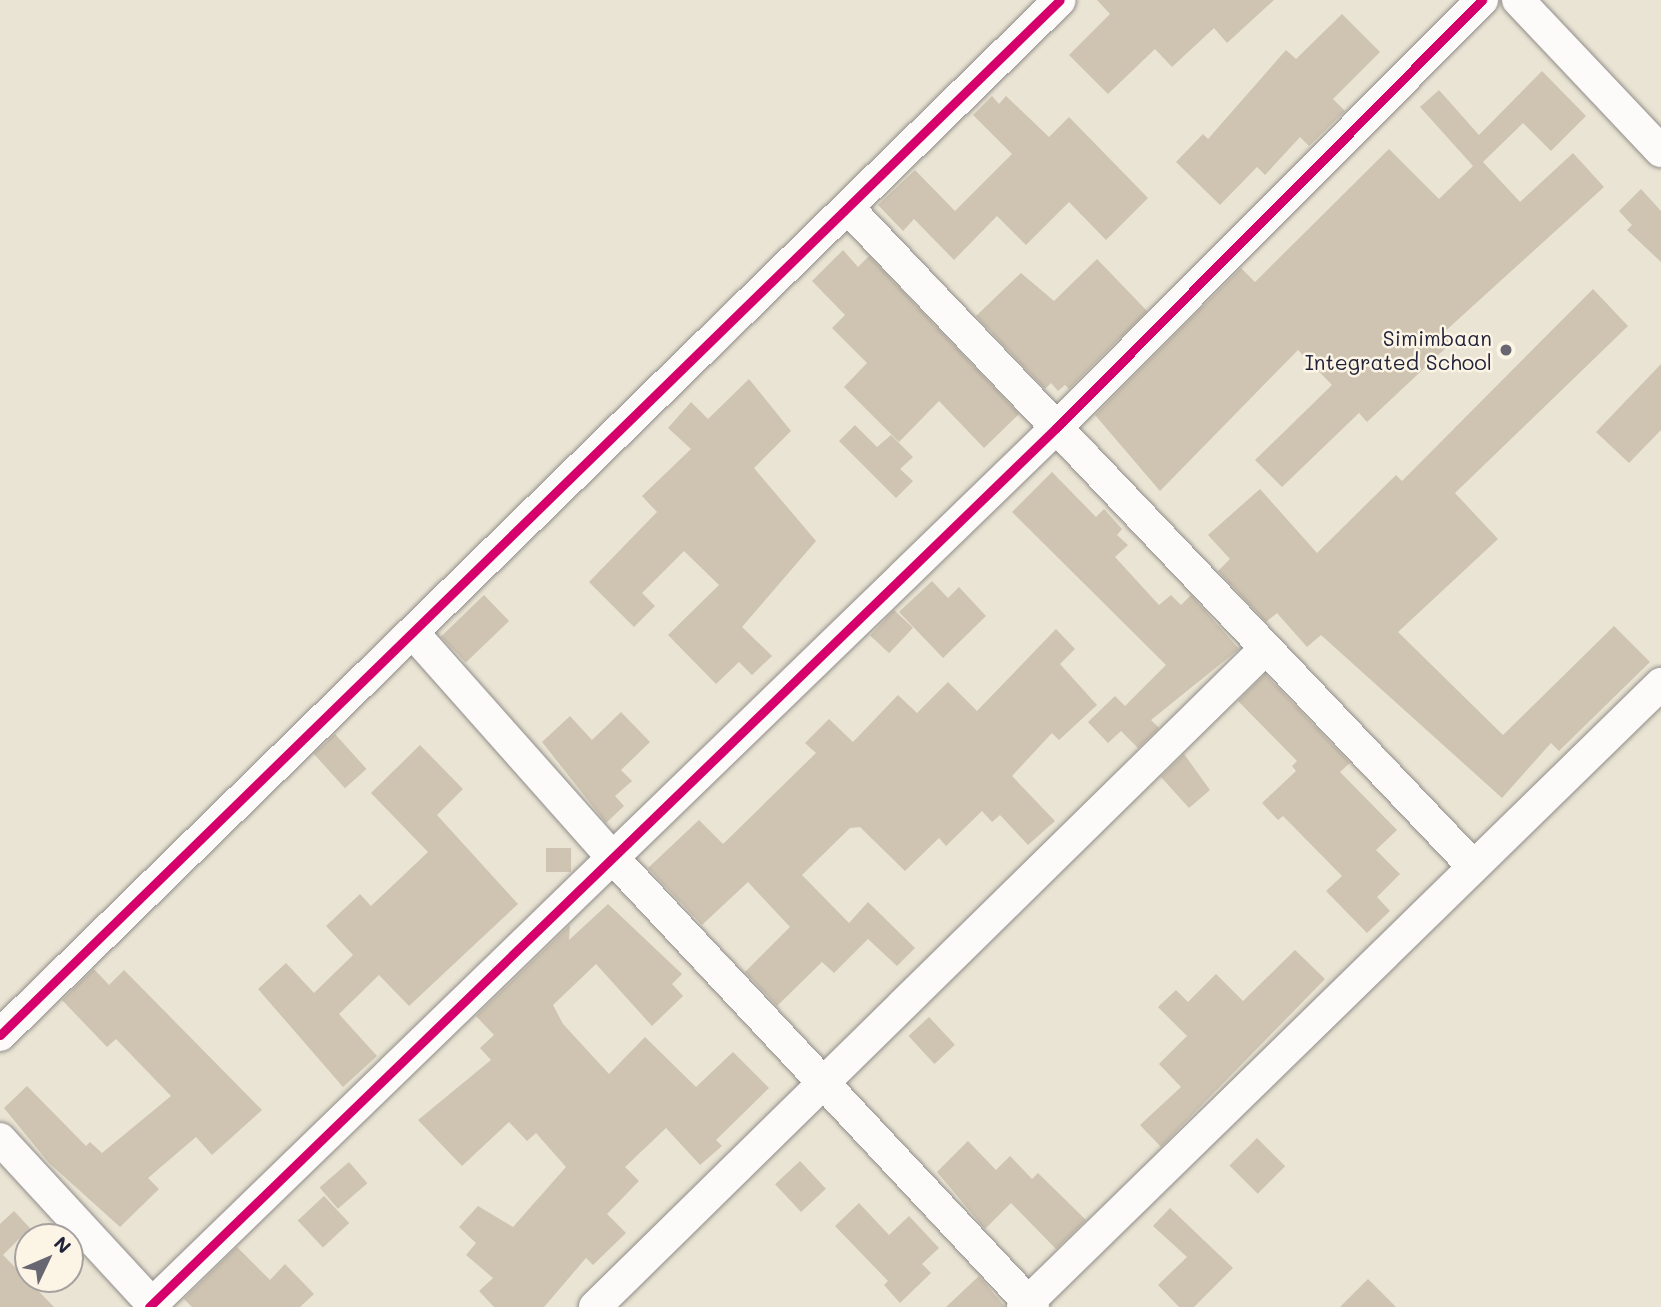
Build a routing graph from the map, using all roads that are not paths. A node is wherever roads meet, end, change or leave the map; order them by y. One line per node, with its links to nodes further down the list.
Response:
1 (1060, 0): 5 (street)
2 (1482, 0): 6 (street)
3 (1518, 0): 4 (street)
4 (1661, 151)
5 (849, 209): 6 (street); 7 (street)
6 (1056, 428): 8 (street); 10 (street)
7 (415, 635): 10 (street); 12 (street)
8 (1265, 649): 11 (street); 13 (street)
9 (1661, 684): 11 (street)
10 (613, 858): 13 (street); 16 (street)
11 (1473, 866): 15 (street)
12 (0, 1035)
13 (826, 1079): 15 (street); 17 (street)
14 (0, 1139): 16 (street)
15 (1028, 1305)
16 (152, 1306)
17 (595, 1307)

